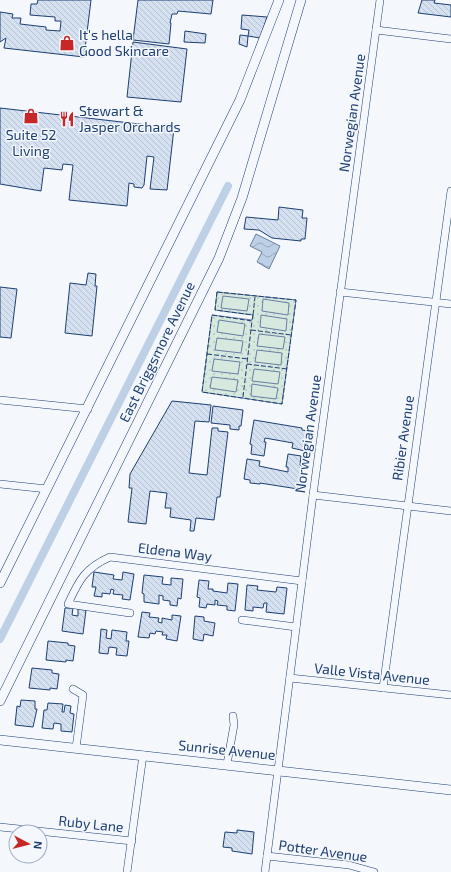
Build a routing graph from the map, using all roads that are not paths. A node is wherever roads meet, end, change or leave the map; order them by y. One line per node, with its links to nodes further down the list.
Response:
1 (278, 0): 11 (main road)
2 (301, 0): 27 (main road, East Briggsmore Avenue)
3 (380, 0): 4 (street, Norwegian Avenue)
4 (376, 30): 5 (street); 7 (street, Norwegian Avenue)
5 (451, 39)
6 (451, 191): 8 (street, Ribier Avenue)
7 (340, 292): 8 (street); 14 (street, Norwegian Avenue)
8 (436, 303): 9 (street); 15 (street, Ribier Avenue)
9 (451, 304)
10 (0, 400): 11 (street)
11 (88, 409): 13 (main road)
12 (0, 484): 13 (street)
13 (47, 489): 17 (main road)
14 (313, 495): 15 (street); 18 (street, Norwegian Avenue)
15 (407, 506): 16 (street); 24 (street, Ribier Avenue)
16 (451, 511)
17 (3, 570): 19 (main road)
18 (302, 581): 20 (street, Eldena Way); 22 (street, Norwegian Avenue)
19 (0, 583)
20 (130, 613)
21 (242, 620): 22 (street)
22 (296, 627): 23 (street, Norwegian Avenue)
23 (290, 678): 24 (street, Valle Vista Avenue); 33 (street, Norwegian Avenue)
24 (383, 688): 26 (street, Valle Vista Avenue)
25 (73, 689): 30 (street)
26 (451, 696)
27 (0, 701)
28 (233, 716): 32 (street)
29 (0, 740): 30 (main road, Sunrise Avenue)
30 (76, 748): 31 (main road, Sunrise Avenue)
31 (143, 755): 32 (main road, Sunrise Avenue); 36 (street)
32 (227, 764): 33 (main road, Sunrise Avenue)
33 (278, 770): 34 (main road, Sunrise Avenue); 37 (street, Norwegian Avenue)
34 (451, 790)
35 (0, 827): 36 (street, Ruby Lane)
36 (132, 841): 39 (street)
37 (267, 856): 38 (street, Potter Avenue); 40 (street, Norwegian Avenue)
38 (364, 871): 41 (street, Potter Avenue)
39 (128, 872)
40 (265, 872)
41 (374, 872)

